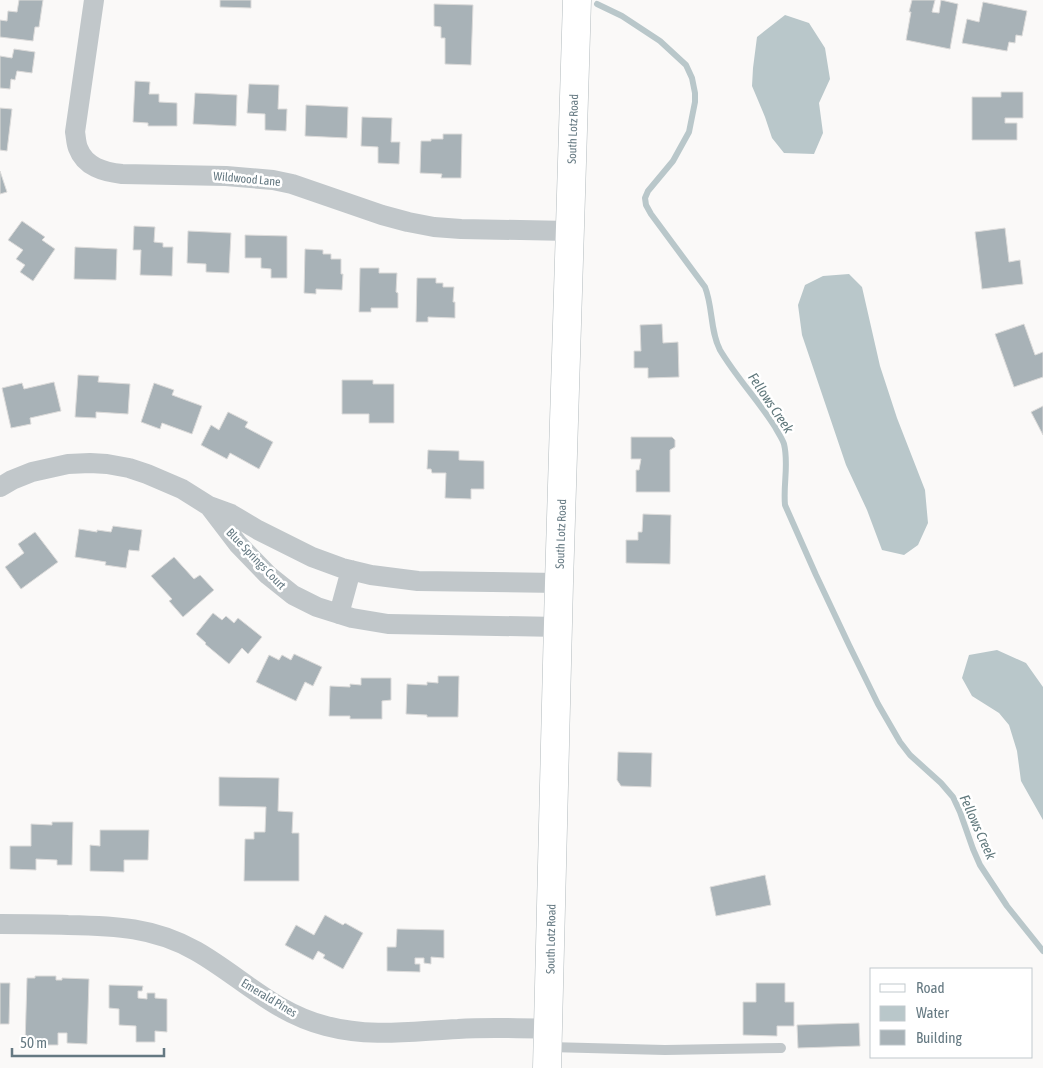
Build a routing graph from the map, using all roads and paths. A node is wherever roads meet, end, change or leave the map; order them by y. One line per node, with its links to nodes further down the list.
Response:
1 (94, 0): 3 (street, Wildwood Lane)
2 (577, 0): 3 (street, South Lotz Road)
3 (570, 231): 7 (street, South Lotz Road)
4 (0, 486): 5 (street, Blue Springs Court)
5 (209, 506): 6 (street); 8 (street, Blue Springs Court)
6 (351, 570): 7 (street); 8 (street)
7 (559, 583): 9 (street, South Lotz Road)
8 (339, 614): 9 (street, Blue Springs Court)
9 (558, 627): 11 (street, South Lotz Road)
10 (0, 924): 11 (street, Emerald Pines)
11 (548, 1048): 12 (lane)
12 (780, 1048)

